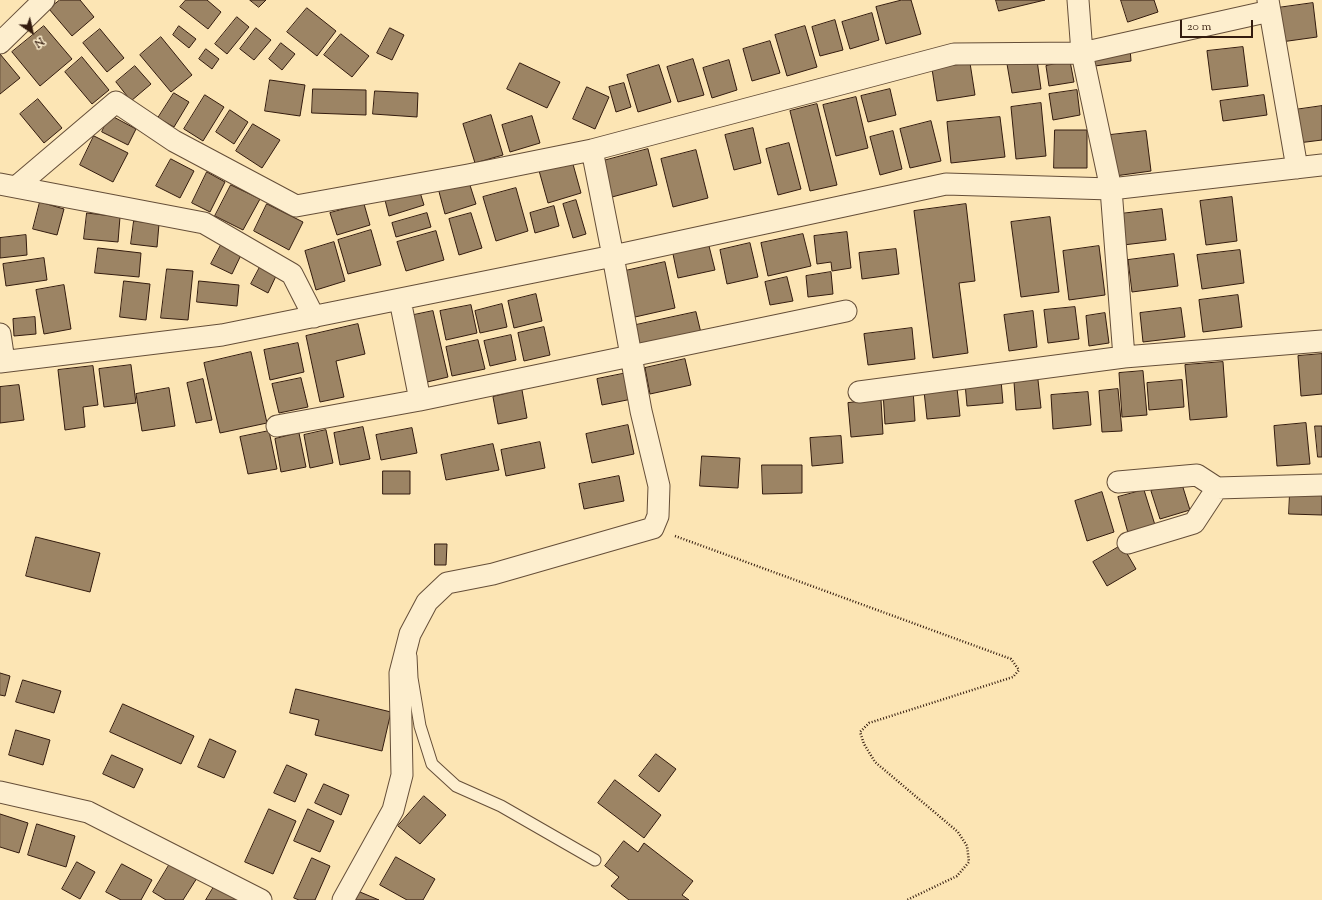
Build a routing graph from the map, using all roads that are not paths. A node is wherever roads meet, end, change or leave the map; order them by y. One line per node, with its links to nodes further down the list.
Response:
1 (44, 0): 4 (street)
2 (1078, 0): 5 (street)
3 (1269, 5): 5 (street); 8 (street)
4 (0, 43)
5 (1082, 53): 6 (street); 10 (street)
6 (592, 150): 9 (street); 11 (street)
7 (1322, 165): 8 (street)
8 (1297, 168): 10 (street)
9 (8, 186): 14 (street)
10 (1111, 189): 11 (street); 18 (street)
11 (613, 256): 12 (street); 17 (street)
12 (400, 300): 14 (street); 21 (street)
13 (846, 311): 17 (street)
14 (314, 317): 19 (street)
15 (0, 334): 19 (street)
16 (1322, 341): 18 (street)
17 (631, 356): 21 (street); 27 (street)
18 (1124, 357): 20 (street)
19 (2, 362)
20 (859, 392)
21 (420, 400): 22 (street)
22 (277, 426)
23 (1118, 482): 25 (street)
24 (1322, 485): 25 (street)
25 (1217, 488): 26 (street)
26 (1128, 543)
27 (410, 634): 29 (lane); 31 (street)
28 (0, 792): 30 (street)
29 (595, 860)
30 (261, 900)
31 (343, 900)

